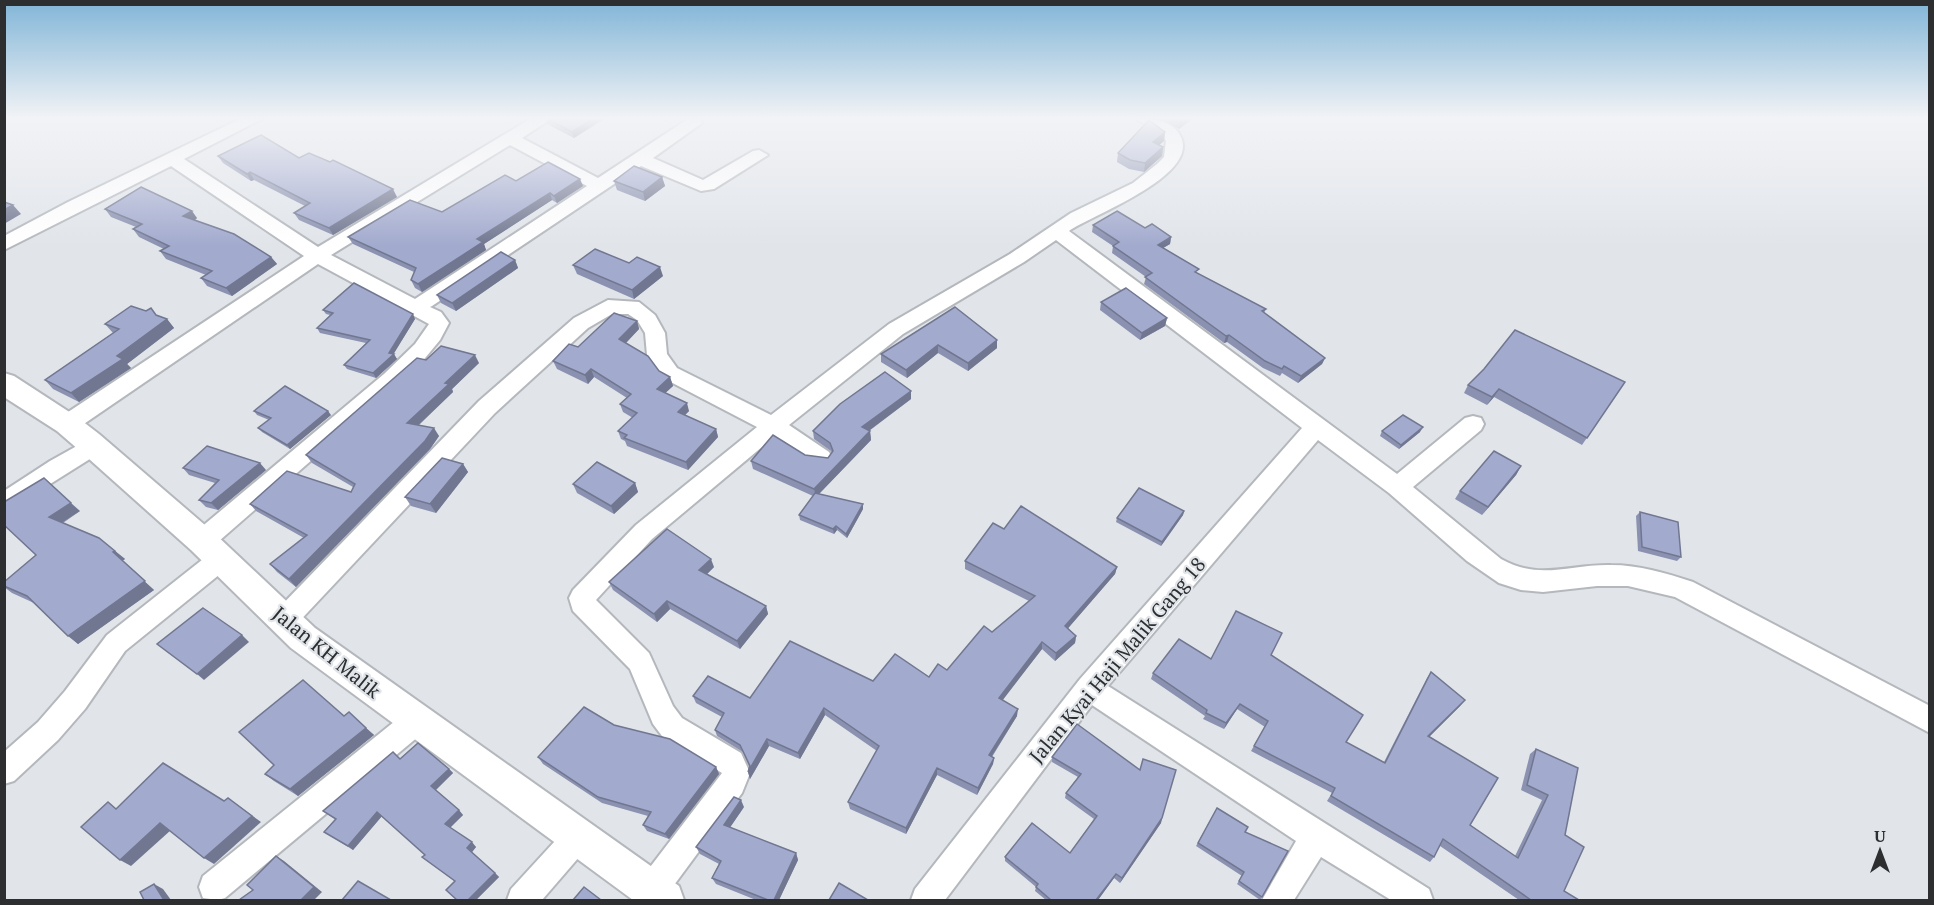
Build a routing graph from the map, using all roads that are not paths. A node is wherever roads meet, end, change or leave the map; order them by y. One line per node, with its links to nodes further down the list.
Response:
1 (167, 161): 11 (street)
2 (175, 161): 12 (street)
3 (467, 161): 12 (street)
4 (553, 161): 9 (street)
5 (637, 161): 9 (street)
6 (645, 161): 7 (street)
7 (748, 161)
8 (1168, 161): 10 (street)
9 (600, 186): 13 (street)
10 (1056, 231): 17 (street); 18 (street)
11 (4, 244)
12 (318, 256): 13 (street); 15 (street)
13 (417, 309): 23 (street)
14 (8, 390): 15 (street, Jalan KH Malik)
15 (68, 424): 19 (street, Jalan KH Malik)
16 (1473, 424): 21 (street)
17 (774, 426): 20 (street); 24 (street); 32 (street)
18 (1316, 427): 21 (street); 25 (street, Jalan Kyai Haji Malik Gang 18)
19 (93, 446): 22 (street); 23 (street, Jalan KH Malik)
20 (821, 458)
21 (1397, 486): 26 (street)
22 (4, 504)
23 (211, 550): 24 (street, Jalan KH Malik); 28 (street)
24 (284, 620): 27 (street, Jalan KH Malik)
25 (1089, 688): 29 (street); 34 (street, Jalan Kyai Haji Malik Gang 18)
26 (1929, 720)
27 (415, 722): 30 (street, Jalan KH Malik); 31 (street)
28 (4, 771)
29 (1316, 837): 35 (street); 36 (street)
30 (576, 838): 32 (street, Jalan KH Malik); 33 (street)
31 (214, 887)
32 (658, 895)
33 (522, 900)
34 (926, 900)
35 (1277, 900)
36 (1418, 900)

